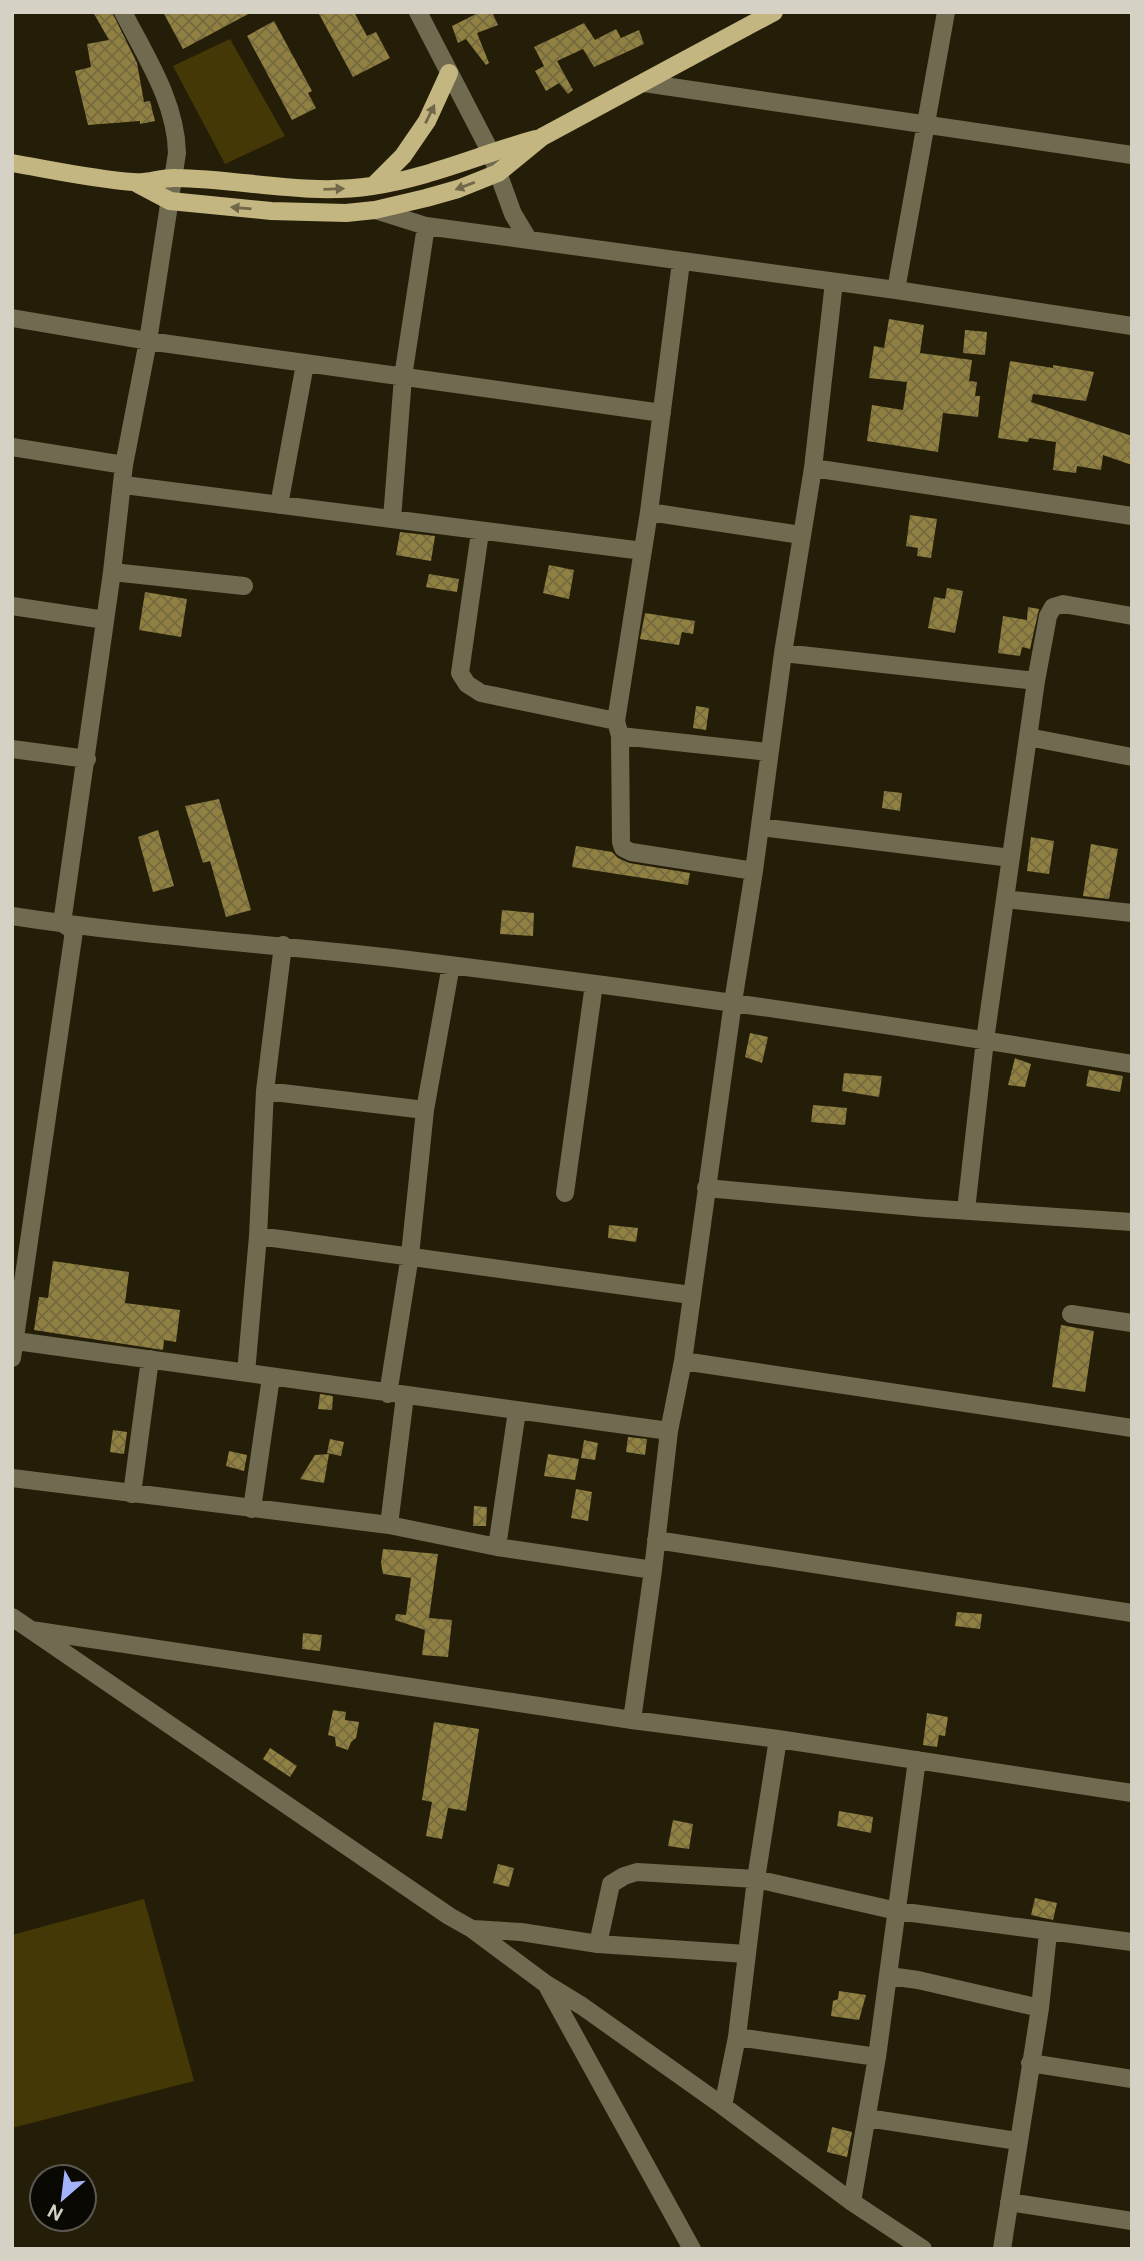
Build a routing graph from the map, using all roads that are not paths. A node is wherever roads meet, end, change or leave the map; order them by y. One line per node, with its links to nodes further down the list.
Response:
1 (123, 12): 13 (street)
2 (418, 12): 5 (street)
3 (774, 12): 6 (main road)
4 (946, 12): 7 (street)
5 (449, 74): 9 (street); 15 (main road, one-way to 5)
6 (644, 83): 7 (street); 8 (main road)
7 (924, 125): 10 (street); 22 (street)
8 (542, 137): 9 (main road); 12 (main road)
9 (490, 151): 12 (street); 15 (main road)
10 (1132, 155)
11 (12, 163): 14 (main road)
12 (498, 173): 17 (main road, one-way to 17); 19 (street)
13 (174, 177): 14 (main road); 15 (main road, one-way to 15); 16 (street)
14 (136, 183): 16 (main road)
15 (373, 186)
16 (170, 201): 17 (main road, one-way to 16); 25 (street)
17 (375, 210): 18 (street)
18 (426, 226): 19 (street); 27 (street)
19 (528, 239): 20 (street)
20 (681, 262): 21 (street); 28 (street)
21 (834, 282): 22 (street); 31 (street)
22 (896, 290): 24 (street)
23 (12, 318): 25 (street)
24 (1132, 326)
25 (148, 341): 26 (street); 30 (street)
26 (305, 363): 27 (street); 33 (street)
27 (403, 377): 28 (street); 36 (street)
28 (662, 413): 34 (street)
29 (12, 447): 30 (street)
30 (124, 465): 32 (street)
31 (813, 468): 35 (street); 38 (street)
32 (124, 485): 33 (street); 40 (street)
33 (279, 505): 36 (street)
34 (649, 512): 38 (street); 39 (street)
35 (1132, 516)
36 (392, 519): 37 (street)
37 (480, 532): 39 (street); 47 (street)
38 (801, 535): 45 (street)
39 (643, 551): 47 (street)
40 (112, 572): 41 (street); 44 (street)
41 (244, 586)
42 (12, 606): 44 (street)
43 (1132, 615): 46 (street)
44 (105, 620): 52 (street)
45 (783, 653): 46 (street); 50 (street)
46 (1035, 681): 48 (street)
47 (618, 729): 50 (street); 55 (street)
48 (1027, 737): 51 (street); 54 (street)
49 (12, 749): 52 (street)
50 (769, 752): 53 (street)
51 (1132, 757)
52 (87, 759): 59 (street)
53 (760, 827): 54 (street); 55 (street)
54 (1011, 858): 56 (street)
55 (754, 871): 63 (street)
56 (1005, 899): 57 (street); 64 (street)
57 (1132, 912)
58 (12, 916): 59 (street)
59 (62, 923): 60 (street); 77 (street)
60 (283, 945): 61 (street); 66 (street)
61 (451, 965): 62 (street); 67 (street)
62 (594, 984): 63 (street); 69 (street)
63 (733, 1002): 64 (street); 68 (street)
64 (985, 1040): 65 (street); 70 (street)
65 (1132, 1063)
66 (265, 1091): 67 (street); 72 (street)
67 (425, 1110): 73 (street)
68 (706, 1188): 70 (street); 74 (street)
69 (565, 1193)
70 (966, 1210): 71 (street)
71 (1132, 1222)
72 (258, 1236): 73 (street); 80 (street)
73 (410, 1255): 74 (street); 82 (street)
74 (691, 1295): 79 (street)
75 (1071, 1314): 76 (street)
76 (1132, 1323)
77 (14, 1349): 78 (street)
78 (150, 1359): 80 (street); 87 (street)
79 (683, 1361): 84 (street); 85 (street)
80 (246, 1373): 81 (street)
81 (271, 1377): 82 (street); 88 (street)
82 (396, 1395): 83 (street); 89 (street)
83 (517, 1411): 85 (street); 91 (street)
84 (1132, 1427)
85 (669, 1431): 90 (street)
86 (12, 1478): 87 (street)
87 (132, 1494): 88 (street)
88 (252, 1509): 89 (street)
89 (389, 1525): 91 (street)
90 (656, 1540): 92 (street); 93 (street)
91 (497, 1547): 92 (street)
92 (653, 1570): 96 (street)
93 (1132, 1613)
94 (12, 1616): 95 (street)
95 (31, 1630): 96 (street); 102 (street)
96 (632, 1720): 97 (street)
97 (778, 1739): 98 (street); 100 (street)
98 (917, 1760): 99 (street); 101 (street)
99 (1132, 1793)
100 (756, 1879): 101 (street); 105 (street); 106 (street)
101 (897, 1911): 103 (street); 107 (street)
102 (472, 1930): 105 (street); 108 (street)
103 (1048, 1933): 104 (street); 109 (street)
104 (1132, 1942)
105 (598, 1944): 106 (street)
106 (746, 1954): 110 (street)
107 (889, 1976): 109 (street); 111 (street)
108 (546, 1984): 114 (street); 120 (street)
109 (1040, 2008): 112 (street)
110 (737, 2037): 111 (street); 114 (street)
111 (877, 2057): 115 (street)
112 (1030, 2063): 113 (street); 116 (street)
113 (1132, 2079)
114 (723, 2106): 117 (street)
115 (867, 2118): 116 (street); 117 (street)
116 (1018, 2141): 118 (street)
117 (852, 2202): 121 (street)
118 (1009, 2202): 119 (street); 122 (street)
119 (1132, 2221)
120 (692, 2249)
121 (923, 2249)
122 (1002, 2249)

